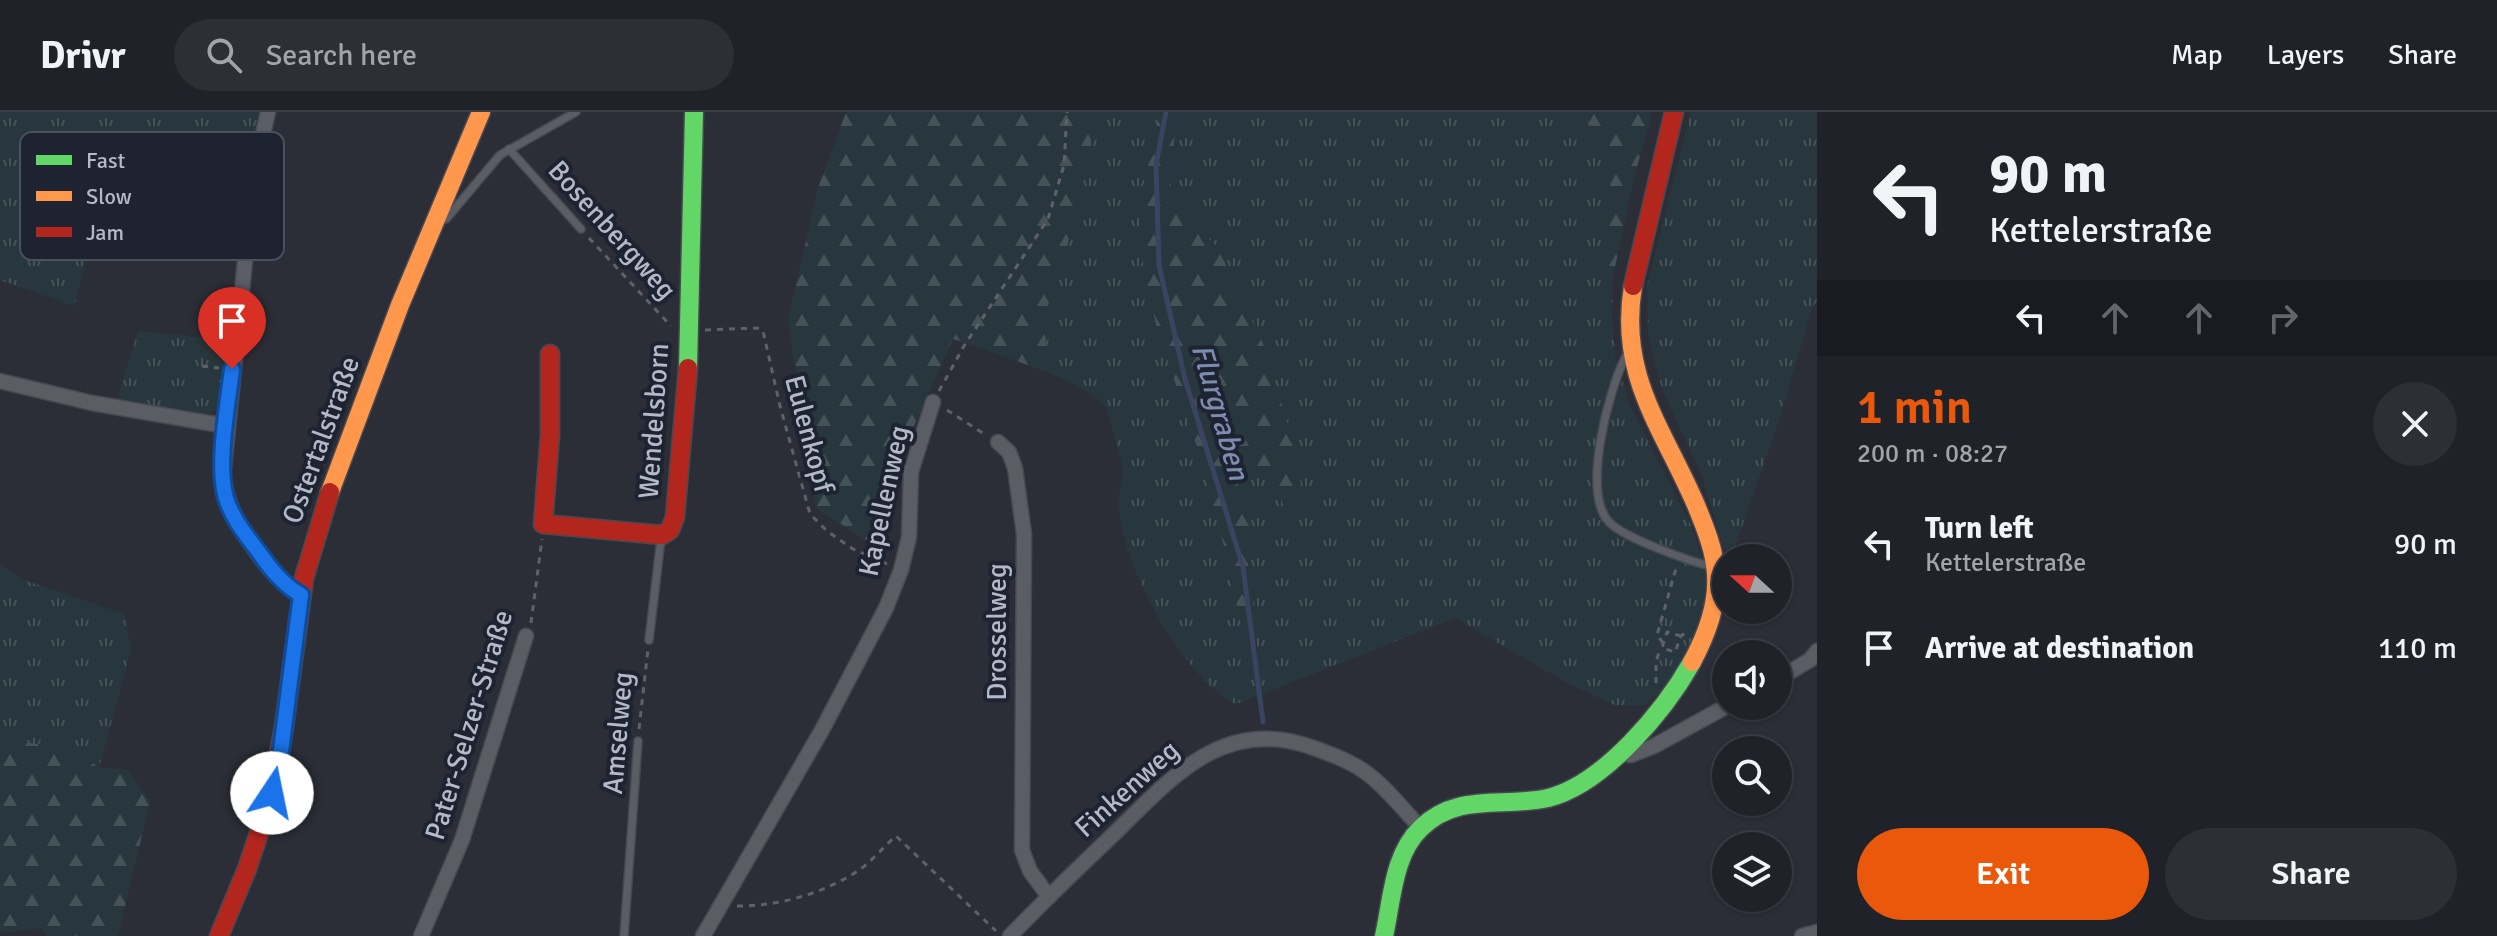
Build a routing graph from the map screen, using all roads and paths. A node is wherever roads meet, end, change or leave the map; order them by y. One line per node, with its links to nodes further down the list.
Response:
1 (268, 112): 7 (street)
2 (481, 112): 9 (street, Ostertalstraße)
3 (576, 112): 8 (lane, Bosenbergweg)
4 (694, 112): 12 (street, Wendelsborn)
5 (1067, 112): 18 (path, Kapellenweg)
6 (1674, 112): 13 (street)
7 (263, 132)
8 (509, 149): 9 (lane, Bosenbergweg); 10 (lane, Bosenbergweg)
9 (433, 220): 27 (street, Ostertalstraße)
10 (581, 229): 12 (path, Bosenbergweg)
11 (244, 260): 19 (street)
12 (689, 331): 22 (street, Wendelsborn); 26 (path, Eulenkopf)
13 (1631, 347): 23 (street); 24 (lane)
14 (550, 354): 21 (street)
15 (202, 366): 16 (path)
16 (223, 368)
17 (0, 381): 19 (street)
18 (933, 402): 20 (path); 26 (street, Kapellenweg)
19 (226, 426): 27 (street)
20 (998, 442): 39 (street, Drosselweg)
21 (543, 524): 22 (street, Wendelsborn); 29 (path, Pater-Selzer-Straße)
22 (662, 535): 30 (lane, Amselweg)
23 (1712, 549)
24 (1679, 556): 25 (lane); 31 (path)
25 (1712, 566)
26 (901, 570): 40 (street, Kapellenweg)
27 (301, 595): 42 (street, Ostertalstraße)
28 (1712, 612): 34 (street)
29 (526, 636): 43 (street, Pater-Selzer-Straße)
30 (649, 640): 36 (path, Amselweg)
31 (1662, 646): 31 (path); 34 (path)
32 (1817, 651): 33 (street)
33 (1792, 671)
34 (1665, 701): 37 (street)
35 (1712, 714): 37 (street)
36 (638, 741): 44 (lane, Amselweg)
37 (1618, 753): 38 (street)
38 (1421, 828): 39 (street, Finkenweg); 48 (street)
39 (1049, 897): 47 (street, Finkenweg)
40 (724, 900): 45 (street, Kapellenweg); 46 (path)
41 (1817, 932): 49 (street)
42 (219, 936)
43 (421, 936)
44 (624, 936)
45 (703, 936)
46 (1001, 936)
47 (1010, 936)
48 (1384, 936)
49 (1802, 936)

